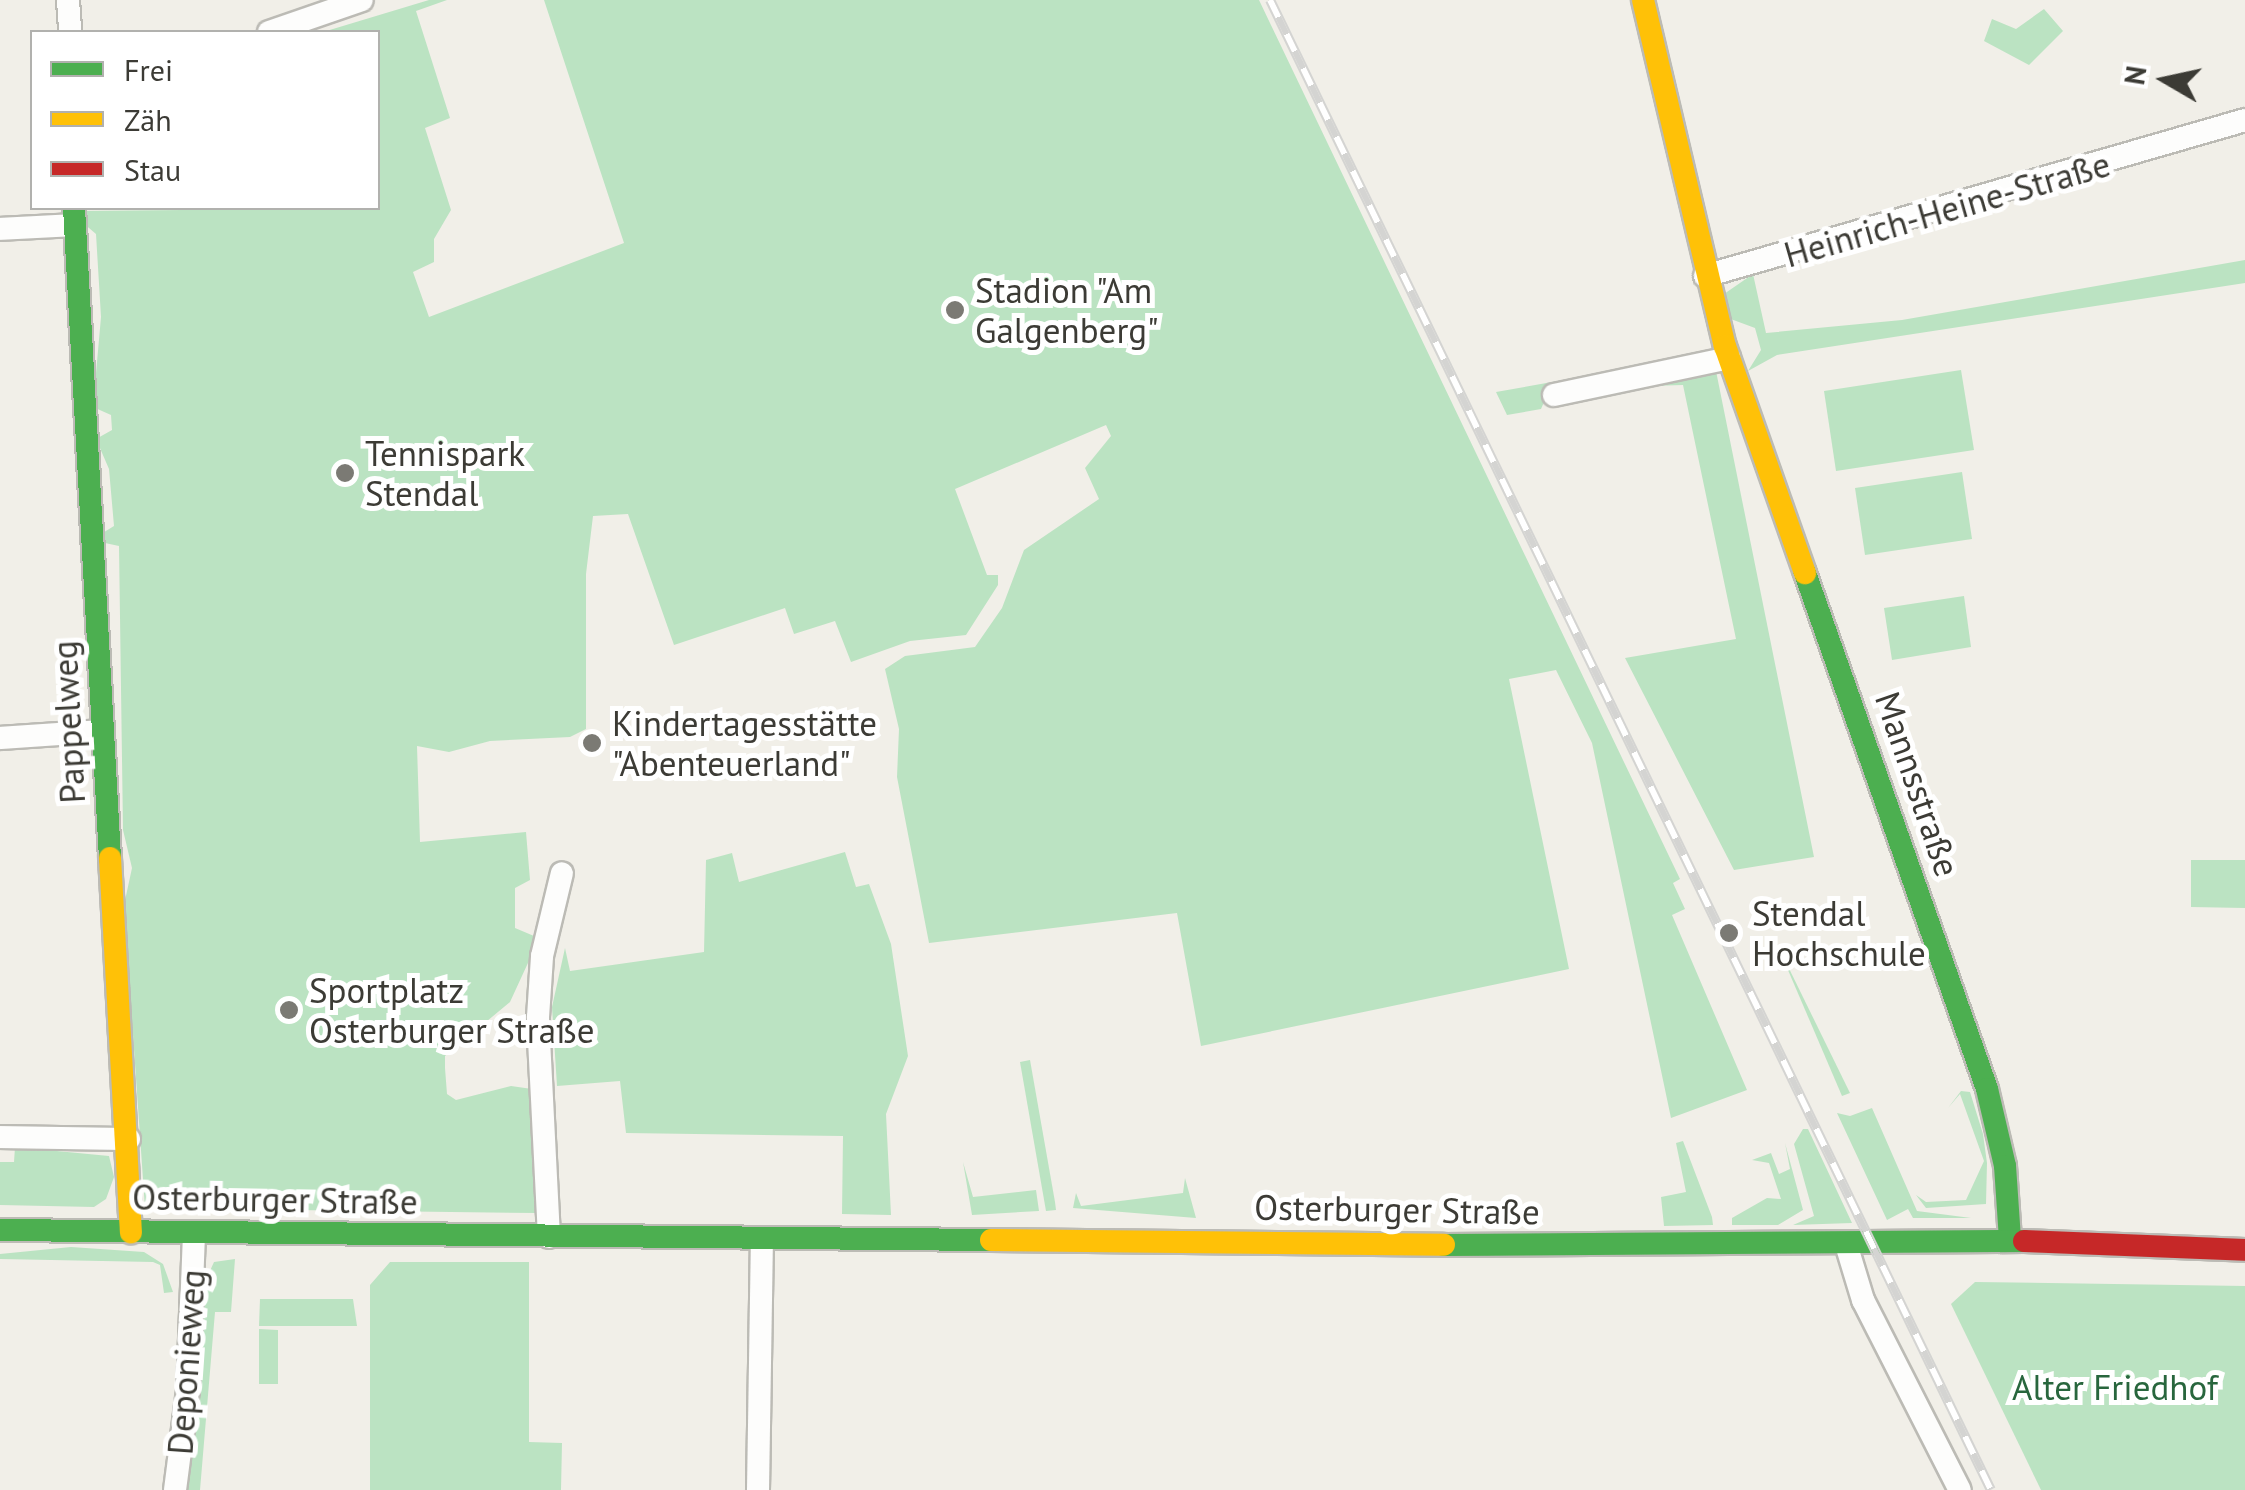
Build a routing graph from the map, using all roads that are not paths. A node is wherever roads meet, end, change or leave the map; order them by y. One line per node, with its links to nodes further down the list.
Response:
1 (68, 0): 4 (street)
2 (362, 0): 5 (street)
3 (1644, 0): 9 (street, Mannsstraße)
4 (70, 30)
5 (275, 30)
6 (2245, 120): 9 (street, Heinrich-Heine-Straße)
7 (74, 216): 8 (street); 12 (street, Pappelweg)
8 (0, 229)
9 (1705, 276): 10 (street, Mannsstraße)
10 (1729, 358): 11 (street); 22 (street, Mannsstraße)
11 (1554, 395)
12 (103, 732): 13 (street); 16 (street, Pappelweg)
13 (0, 738)
14 (562, 873): 20 (street)
15 (0, 1137): 16 (street)
16 (128, 1139): 18 (street, Pappelweg)
17 (0, 1230): 18 (street, Osterburger Straße)
18 (131, 1232): 19 (street, Osterburger Straße)
19 (194, 1233): 20 (street, Osterburger Straße); 25 (street, Deponieweg)
20 (549, 1237): 21 (street, Osterburger Straße)
21 (762, 1239): 23 (street, Osterburger Straße); 26 (street)
22 (2010, 1240): 23 (street, Osterburger Straße); 24 (street, Osterburger Straße)
23 (1846, 1244): 27 (street)
24 (2245, 1250)
25 (176, 1490)
26 (758, 1490)
27 (1960, 1490)

